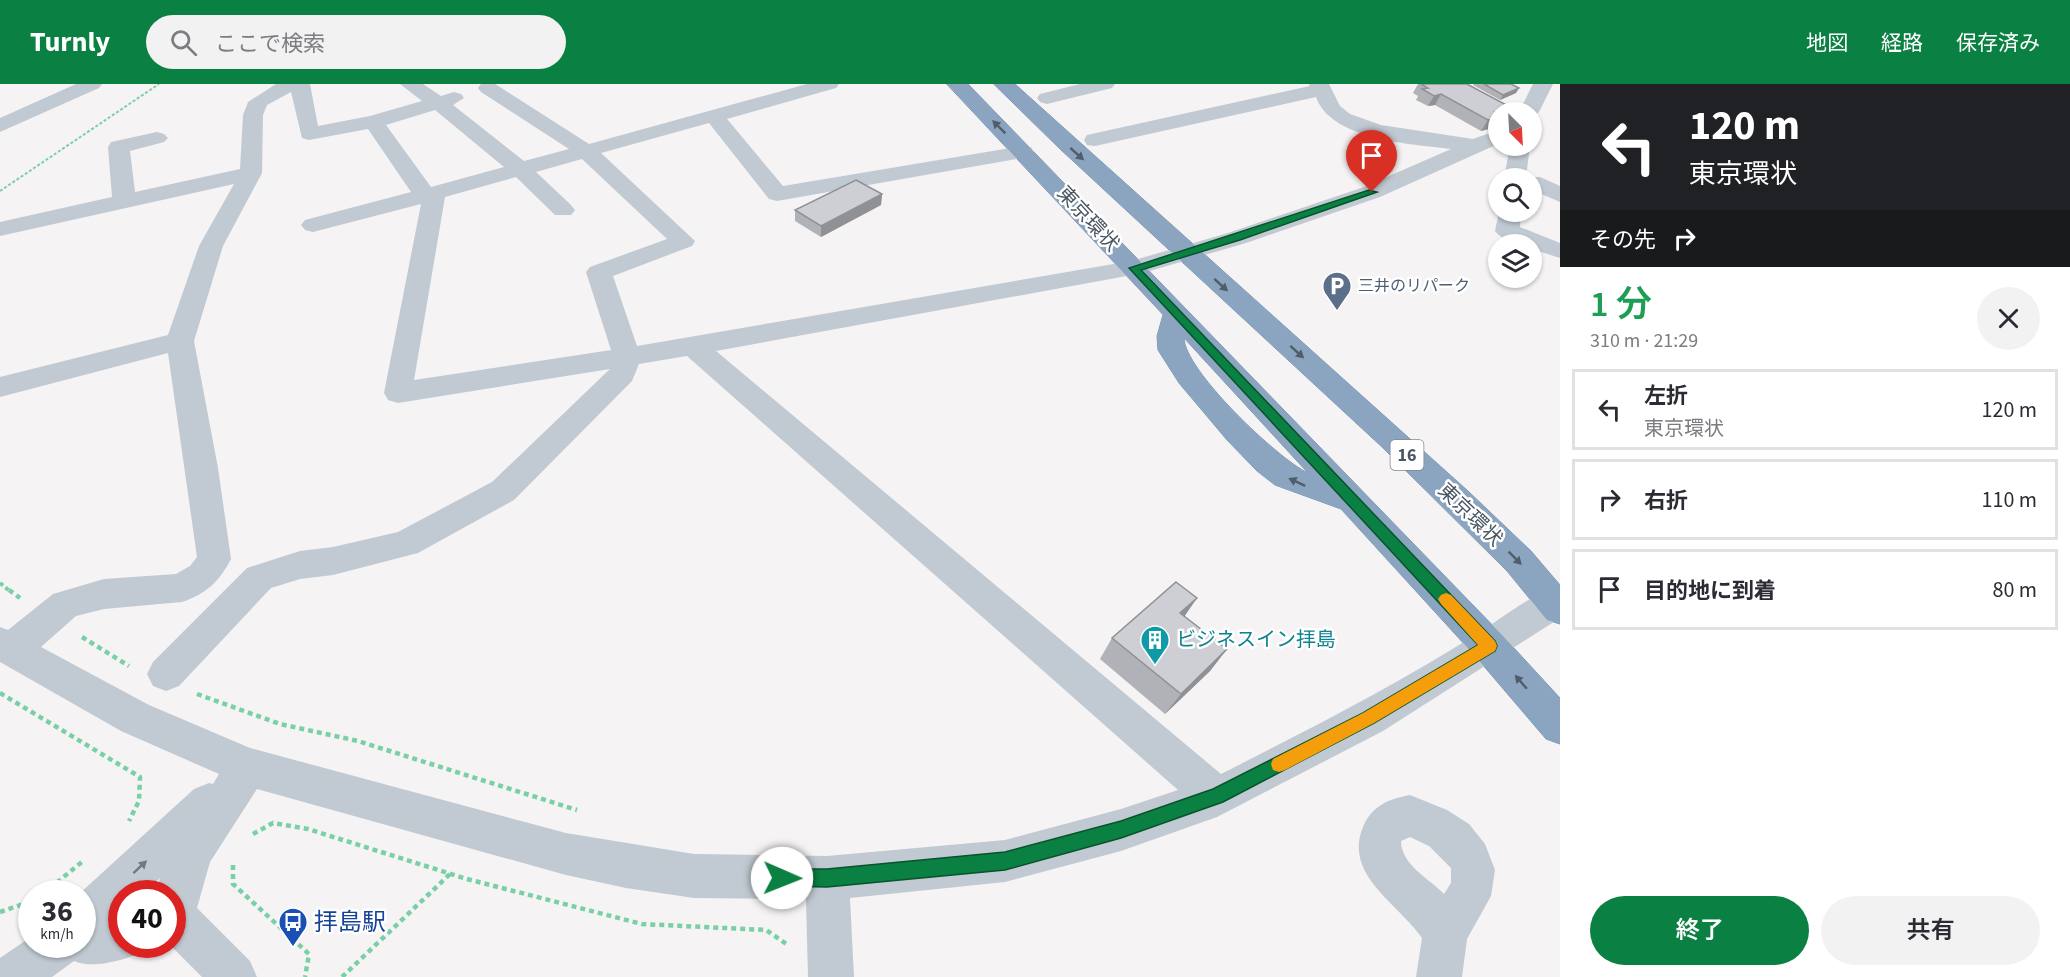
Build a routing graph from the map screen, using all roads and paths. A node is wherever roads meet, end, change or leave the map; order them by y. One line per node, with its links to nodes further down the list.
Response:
1 (92, 84): 21 (street)
2 (159, 84): 32 (path)
3 (291, 84): 29 (street)
4 (300, 84): 20 (street)
5 (410, 84): 17 (street)
6 (770, 84): 15 (street)
7 (829, 84): 15 (street)
8 (957, 84): 26 (highway, 東京環状, one-way to 8)
9 (1004, 84): 36 (highway, 東京環状 / 16, one-way to 36)
10 (1014, 84): 19 (highway)
11 (1105, 84): 19 (street)
12 (1543, 84): 16 (street)
13 (495, 86): 17 (street); 25 (street)
14 (1321, 86): 19 (street); 24 (street)
15 (794, 93): 18 (street)
16 (1534, 102)
17 (439, 103): 20 (street); 28 (street)
18 (714, 116): 25 (street); 26 (street)
19 (1071, 119): 27 (highway)
20 (374, 122): 33 (street)
21 (0, 126)
22 (157, 138): 35 (street)
23 (1488, 141): 24 (street)
24 (1476, 146): 42 (street)
25 (586, 151): 28 (street); 46 (street)
26 (1023, 152): 43 (highway, 東京環状)
27 (1117, 159)
28 (521, 169): 33 (street); 37 (street)
29 (251, 173): 35 (street); 44 (street)
30 (1138, 180): 36 (highway)
31 (1542, 188): 34 (street)
32 (0, 191)
33 (429, 194): 39 (street); 46 (street)
34 (1560, 195)
35 (124, 199): 40 (street)
36 (1137, 209): 42 (highway, 東京環状 / 16)
37 (563, 210)
38 (1508, 222): 41 (street)
39 (313, 225)
40 (0, 229)
41 (1560, 251)
42 (1187, 254): 43 (street); 49 (highway, 東京環状 / 16, one-way to 49)
43 (1134, 268): 45 (street); 52 (highway, 東京環状, one-way to 43)
44 (180, 341): 47 (street); 50 (street)
45 (693, 346): 46 (street); 58 (street)
46 (627, 357): 54 (street)
47 (0, 387)
48 (0, 583): 50 (path)
49 (1557, 606): 52 (street)
50 (50, 617): 51 (street); 53 (path)
51 (5, 646): 57 (street)
52 (1489, 646): 56 (highway, one-way to 52); 58 (street)
53 (134, 669)
54 (176, 682): 59 (path)
55 (0, 693): 60 (path)
56 (1560, 726)
57 (248, 767): 65 (street); 67 (street); 70 (street, one-way to 57)
58 (1217, 796): 65 (street)
59 (577, 810)
60 (128, 823)
61 (243, 839): 64 (path)
62 (233, 854): 77 (path)
63 (85, 859): 66 (path)
64 (450, 874): 73 (path); 78 (path)
65 (827, 878): 79 (street)
66 (60, 880)
67 (181, 880)
68 (18, 906): 69 (path)
69 (0, 912)
70 (96, 916)
71 (1445, 932): 80 (street)
72 (186, 941): 76 (street)
73 (791, 947)
74 (43, 958): 75 (street)
75 (12, 977)
76 (234, 977)
77 (304, 977)
78 (342, 977)
79 (831, 977)
80 (1439, 977)

